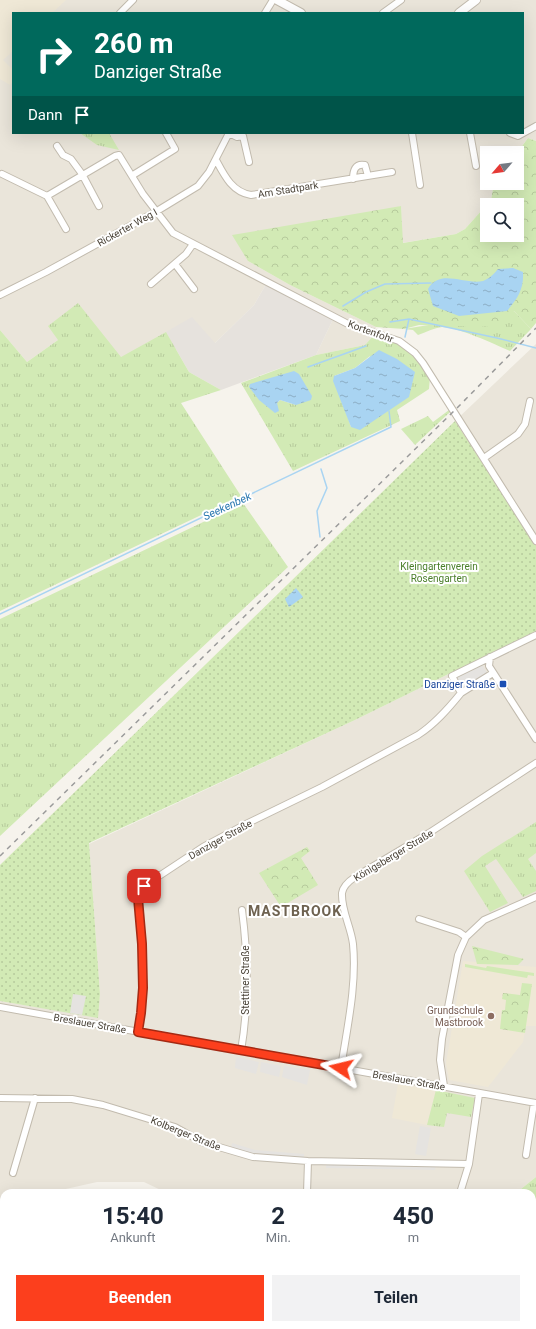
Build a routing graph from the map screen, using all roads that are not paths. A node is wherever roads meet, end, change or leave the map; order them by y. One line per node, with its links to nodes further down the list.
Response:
1 (133, 0): 6 (street)
2 (273, 0): 7 (street)
3 (277, 0): 8 (street)
4 (400, 0): 9 (street)
5 (476, 0): 10 (street)
6 (121, 12)
7 (266, 12)
8 (299, 12)
9 (384, 12)
10 (460, 12)
11 (535, 129): 19 (street)
12 (167, 134): 27 (street)
13 (229, 134): 21 (street, Rickerter Weg I)
14 (231, 134): 22 (street)
15 (412, 134): 30 (street)
16 (470, 134): 23 (street)
17 (513, 134): 18 (street)
18 (523, 134)
19 (524, 134)
20 (57, 146): 26 (street)
21 (216, 160): 29 (street, Am Stadtpark); 33 (street, Rickerter Weg I)
22 (249, 162)
23 (476, 166)
24 (392, 172): 28 (street, Am Stadtpark)
25 (2, 174): 31 (street)
26 (82, 174): 27 (street, Kortenfohr); 31 (street); 32 (street)
27 (133, 174): 33 (street, Kortenfohr)
28 (368, 176): 29 (street, Am Stadtpark); 29 (street)
29 (353, 179)
30 (420, 185)
31 (47, 196): 34 (street)
32 (99, 206)
33 (157, 211): 35 (street, Kortenfohr); 39 (street, Rickerter Weg I)
34 (66, 229)
35 (193, 244): 36 (street); 41 (street, Kortenfohr)
36 (176, 264): 37 (street); 38 (street)
37 (151, 284)
38 (194, 289)
39 (0, 295)
40 (530, 401): 41 (street)
41 (484, 458): 42 (street, Kortenfohr)
42 (536, 541)
43 (536, 636): 44 (street)
44 (490, 658): 45 (street); 46 (street)
45 (493, 673): 46 (street, Danziger Straße); 47 (street)
46 (461, 693): 54 (street, Danziger Straße)
47 (536, 739)
48 (536, 763): 56 (street, Königsberger Straße)
49 (536, 897): 52 (street)
50 (242, 910): 55 (street, Stettiner Straße)
51 (419, 919): 52 (street)
52 (466, 937): 57 (street)
53 (0, 1007): 54 (street, Breslauer Straße)
54 (138, 1032): 55 (street, Breslauer Straße)
55 (241, 1051): 56 (street, Breslauer Straße)
56 (341, 1068): 57 (street, Breslauer Straße)
57 (444, 1086): 58 (street, Breslauer Straße)
58 (479, 1094): 61 (street, Breslauer Straße); 64 (street)
59 (0, 1098): 60 (street, Kolberger Straße)
60 (35, 1098): 63 (street, Kolberger Straße); 65 (street)
61 (535, 1103): 62 (street)
62 (526, 1155)
63 (308, 1161): 64 (street, Kolberger Straße); 66 (street)
64 (469, 1164): 67 (street)
65 (13, 1173)
66 (306, 1189)
67 (461, 1189)

